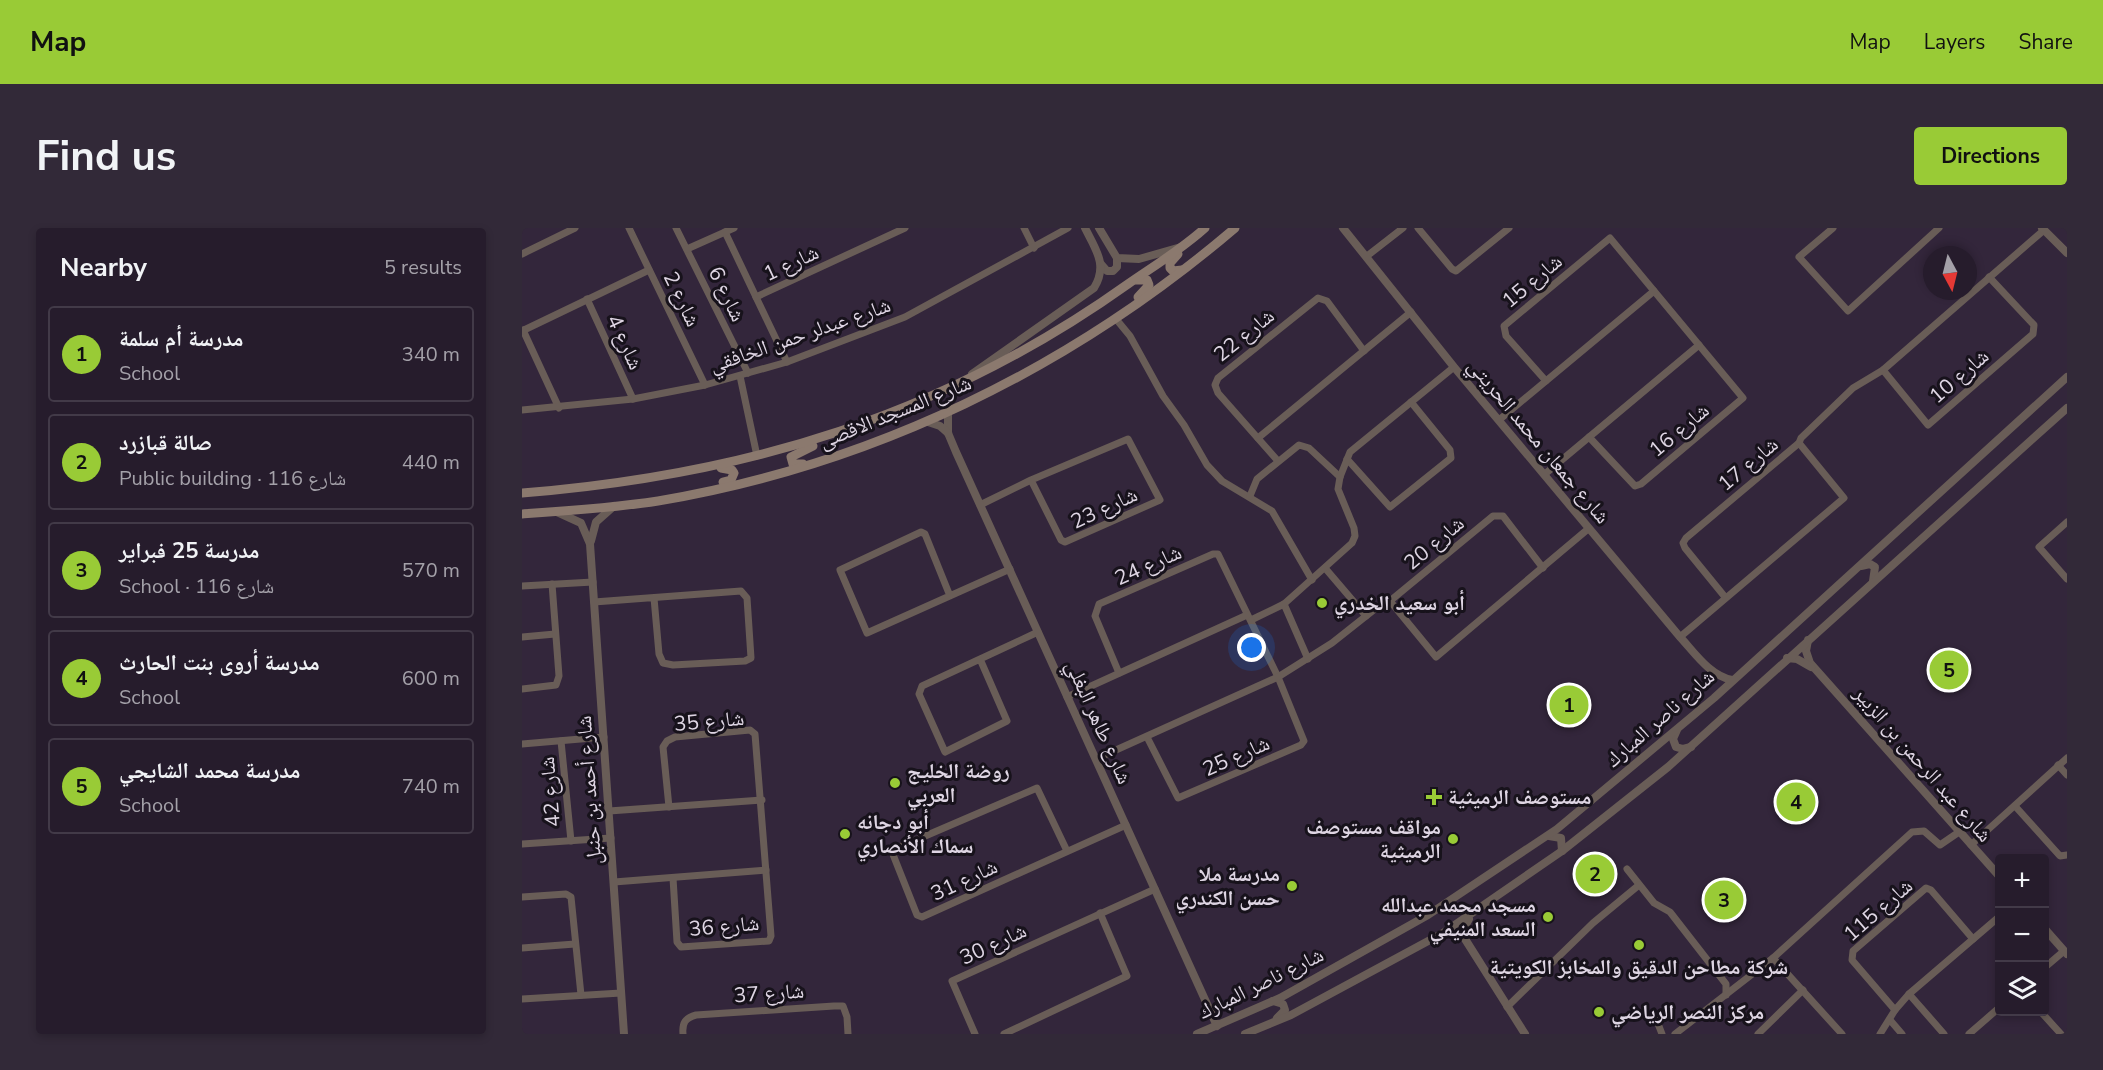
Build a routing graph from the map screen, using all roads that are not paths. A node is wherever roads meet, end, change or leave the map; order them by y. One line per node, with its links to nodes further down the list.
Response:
1 (575, 228): 24 (street)
2 (629, 228): 30 (street, شارع 2)
3 (676, 228): 23 (street, شارع 6)
4 (734, 228): 19 (street)
5 (905, 228): 34 (street, شارع 1)
6 (1024, 228): 22 (street)
7 (1068, 228): 22 (street, شارع عبدلر حمن الخافقي)
8 (1085, 228): 28 (street)
9 (1100, 228): 27 (street)
10 (1206, 228): 20 (main road, شارع المسجد الاقصى)
11 (1235, 228): 29 (main road, شارع المسجد الاقصى)
12 (1343, 228): 26 (street, شارع جمعان محمد الحريتي)
13 (1403, 228): 26 (street)
14 (1418, 228): 15 (street)
15 (1509, 228)
16 (1833, 228): 17 (street)
17 (1939, 228)
18 (2043, 229): 25 (street); 31 (street)
19 (725, 232): 23 (street); 34 (street, شارع 1)
20 (1195, 238): 21 (main road, شارع المسجد الاقصى); 29 (main road)
21 (1184, 246): 27 (street); 32 (main road, شارع المسجد الاقصى)
22 (1034, 248): 42 (street, شارع عبدلر حمن الخافقي)
23 (687, 249): 45 (street, شارع 6)
24 (522, 254)
25 (2067, 254)
26 (1367, 256): 36 (street, شارع جمعان محمد الحريتي)
27 (1118, 258): 28 (street)
28 (1101, 264): 48 (street)
29 (1184, 269): 37 (main road, شارع المسجد الاقصى)
30 (649, 270): 35 (street, شارع 4); 49 (street, شارع 2)
31 (1989, 277): 44 (street); 44 (street, شارع 10)
32 (1132, 282): 37 (main road); 48 (main road, شارع المسجد الاقصى)
33 (1654, 291): 38 (street, شارع 15); 47 (street); 47 (street, شارع 15)
34 (756, 297): 42 (street, شارع 1)
35 (587, 299): 39 (street, شارع 4); 50 (street, شارع 4)
36 (1411, 312): 41 (street); 43 (street, شارع جمعان محمد الحريتي)
37 (1118, 317): 55 (main road, شارع المسجد الاقصى); 72 (street)
38 (1680, 322): 40 (street, شارع 16)
39 (523, 331): 52 (street, شارع 4)
40 (1699, 345): 60 (street); 60 (street, شارع 16)
41 (1364, 351): 61 (street); 61 (street, شارع 22)
42 (787, 362): 45 (street, شارع عبدلر حمن الخافقي)
43 (1454, 367): 51 (street); 56 (street, شارع جمعان محمد الحريتي)
44 (1883, 370): 62 (street)
45 (744, 375): 49 (street, شارع عبدلر حمن الخافقي); 63 (street, شارع 6)
46 (2067, 377): 81 (street, شارع ناصر المبارك)
47 (1546, 381): 56 (street)
48 (959, 384): 58 (main road, شارع المسجد الاقصى)
49 (705, 385): 50 (street, شارع عبدلر حمن الخافقي)
50 (633, 399): 52 (street, شارع عبدلر حمن الخافقي)
51 (1411, 402): 64 (street); 64 (street)
52 (559, 408): 54 (street, شارع عبدلر حمن الخافقي)
53 (2067, 408): 87 (street, شارع ناصر المبارك)
54 (522, 410)
55 (948, 413): 57 (main road, شارع المسجد الاقصى); 59 (street, شارع طاهر البغلي)
56 (1499, 420): 68 (street, شارع جمعان محمد الحريتي)
57 (928, 422): 59 (street); 66 (main road, شارع المسجد الاقصى)
58 (851, 430): 63 (main road, شارع المسجد الاقصى); 66 (main road)
59 (948, 433): 74 (street, شارع طاهر البغلي)
60 (1589, 437): 68 (street)
61 (1258, 438): 65 (street)
62 (1799, 443): 92 (street, شارع 17); 92 (street, شارع 17)
63 (757, 456): 67 (main road, شارع المسجد الاقصى)
64 (1347, 459): 69 (street)
65 (1278, 461): 69 (street); 72 (street)
66 (819, 462): 73 (main road, شارع المسجد الاقصى)
67 (706, 469): 71 (main road, شارع المسجد الاقصى); 73 (main road)
68 (1545, 474): 79 (street, شارع جمعان محمد الحريتي)
69 (1340, 477): 82 (street)
70 (1031, 480): 70 (street, شارع 23); 74 (street, شارع 23)
71 (522, 493)
72 (1250, 496): 86 (street)
73 (672, 498): 75 (main road, شارع المسجد الاقصى)
74 (980, 505): 84 (street, شارع طاهر البغلي)
75 (614, 506): 76 (main road, شارع المسجد الاقصى); 80 (street, شارع أحمد بن حنبل)
76 (557, 512): 77 (main road, شارع المسجد الاقصى); 80 (street, شارع أحمد بن حنبل)
77 (522, 514)
78 (2067, 522): 85 (street)
79 (1588, 529): 83 (street); 102 (street, شارع جمعان محمد الحريتي)
80 (590, 544): 88 (street, شارع أحمد بن حنبل)
81 (1859, 566): 87 (street); 112 (street, شارع ناصر المبارك)
82 (1325, 568): 86 (street); 97 (street)
83 (1543, 568): 94 (street, شارع 20); 94 (street)
84 (1010, 569): 91 (street); 99 (street, شارع طاهر البغلي)
85 (2067, 579)
86 (1312, 580): 96 (street)
87 (1873, 581): 103 (street, شارع ناصر المبارك)
88 (593, 582): 89 (street); 95 (street, شارع أحمد بن حنبل)
89 (552, 584): 90 (street); 100 (street)
90 (522, 586)
91 (950, 596): 91 (street)
92 (1725, 597): 102 (street, شارع 17)
93 (654, 598): 93 (street); 95 (street)
94 (1390, 601): 97 (street)
95 (594, 602): 117 (street, شارع أحمد بن حنبل)
96 (1284, 604): 98 (street); 105 (street)
97 (1366, 616): 105 (street)
98 (1249, 617): 104 (street, شارع 24); 109 (street); 109 (street, شارع 24)
99 (1038, 632): 107 (street); 114 (street, شارع طاهر البغلي)
100 (555, 634): 101 (street); 113 (street)
101 (522, 637)
102 (1680, 637): 108 (street, شارع جمعان محمد الحريتي)
103 (1808, 640): 106 (street, شارع ناصر المبارك); 110 (street, شارع عبد الرحمن بن الزبير)
104 (1263, 645): 111 (street, شارع 25)
105 (1308, 658): 111 (street)
106 (1787, 658): 110 (street, شارع عبد الرحمن بن الزبير); 121 (street, شارع ناصر المبارك)
107 (980, 659): 107 (street)
108 (1713, 672): 112 (street, شارع جمعان محمد الحريتي); 115 (street)
109 (1119, 674): 114 (street)
110 (1820, 675): 131 (street, شارع عبد الرحمن بن الزبير)
111 (1278, 676): 118 (street); 118 (street, شارع 25)
112 (1732, 680): 115 (street, شارع ناصر المبارك)
113 (522, 689)
114 (1068, 697): 123 (street, شارع طاهر البغلي)
115 (1714, 698): 116 (street, شارع ناصر المبارك)
116 (1679, 727): 121 (street); 132 (street, شارع ناصر المبارك)
117 (604, 736): 119 (street, شارع 42); 129 (street, شارع أحمد بن حنبل)
118 (1147, 736): 123 (street)
119 (561, 741): 120 (street, شارع 42); 134 (street, شارع 42)
120 (522, 744)
121 (1691, 747): 139 (street, شارع ناصر المبارك)
122 (2067, 758): 124 (street)
123 (1096, 759): 130 (street, شارع طاهر البغلي)
124 (2058, 765): 125 (street); 127 (street)
125 (2067, 775)
126 (762, 800): 128 (street); 128 (street, شارع 35); 136 (street, شارع 35)
127 (2015, 806): 137 (street); 140 (street)
128 (669, 807): 129 (street)
129 (609, 811): 133 (street, شارع أحمد بن حنبل)
130 (1126, 825): 138 (street, شارع 31); 147 (street, شارع طاهر البغلي)
131 (1959, 832): 137 (street, شارع عبد الرحمن بن الزبير); 159 (street)
132 (1545, 836): 139 (street); 167 (street, شارع ناصر المبارك)
133 (611, 838): 134 (street, شارع 42); 145 (street, شارع أحمد بن حنبل)
134 (571, 841): 135 (street, شارع 42)
135 (522, 844)
136 (765, 846): 142 (street, شارع 36)
137 (1971, 846): 143 (street, شارع عبد الرحمن بن الزبير)
138 (1067, 851): 138 (street, شارع 31)
139 (1562, 851): 150 (street, شارع ناصر المبارك)
140 (2067, 855)
141 (1627, 869): 146 (street)
142 (766, 870): 144 (street); 144 (street, شارع 36)
143 (1995, 872)
144 (672, 878): 145 (street)
145 (614, 882): 162 (street, شارع أحمد بن حنبل)
146 (1639, 885): 165 (street); 168 (street)
147 (1155, 889): 149 (street, شارع 30); 175 (street, شارع طاهر البغلي)
148 (522, 897): 156 (street)
149 (1100, 913): 180 (street, شارع 30); 181 (street)
150 (1475, 913): 152 (street, شارع ناصر المبارك); 154 (street)
151 (1995, 920): 155 (street)
152 (1443, 933): 154 (street); 174 (street, شارع ناصر المبارك)
153 (2049, 933): 158 (street)
154 (1465, 939): 168 (street)
155 (1973, 939): 163 (street); 169 (street, شارع 115)
156 (575, 944): 157 (street); 164 (street)
157 (522, 948)
158 (2066, 952): 160 (street)
159 (1773, 958): 161 (street); 165 (street)
160 (2049, 964)
161 (1803, 990): 176 (street); 187 (street)
162 (621, 993): 164 (street); 177 (street, شارع أحمد بن حنبل)
163 (1910, 994): 169 (street); 190 (street)
164 (581, 995): 166 (street)
165 (1726, 995): 186 (street)
166 (522, 999)
167 (1273, 1001): 174 (street); 175 (street, شارع ناصر المبارك)
168 (1507, 1007): 184 (street)
169 (1895, 1010): 173 (street)
170 (1995, 1011): 191 (street)
171 (1655, 1016): 185 (street)
172 (2045, 1016): 192 (street)
173 (1890, 1020): 188 (street); 189 (street)
174 (1275, 1021): 183 (street, شارع ناصر المبارك)
175 (1217, 1026): 182 (street, شارع ناصر المبارك)
176 (1763, 1032)
177 (624, 1034)
178 (683, 1034): 179 (street, شارع 37)
179 (848, 1034)
180 (975, 1034)
181 (1004, 1034)
182 (1197, 1034)
183 (1245, 1034)
184 (1525, 1034)
185 (1662, 1034)
186 (1675, 1034)
187 (1842, 1034)
188 (1880, 1034)
189 (1902, 1034)
190 (1944, 1034)
191 (1969, 1034)
192 (2061, 1034)

